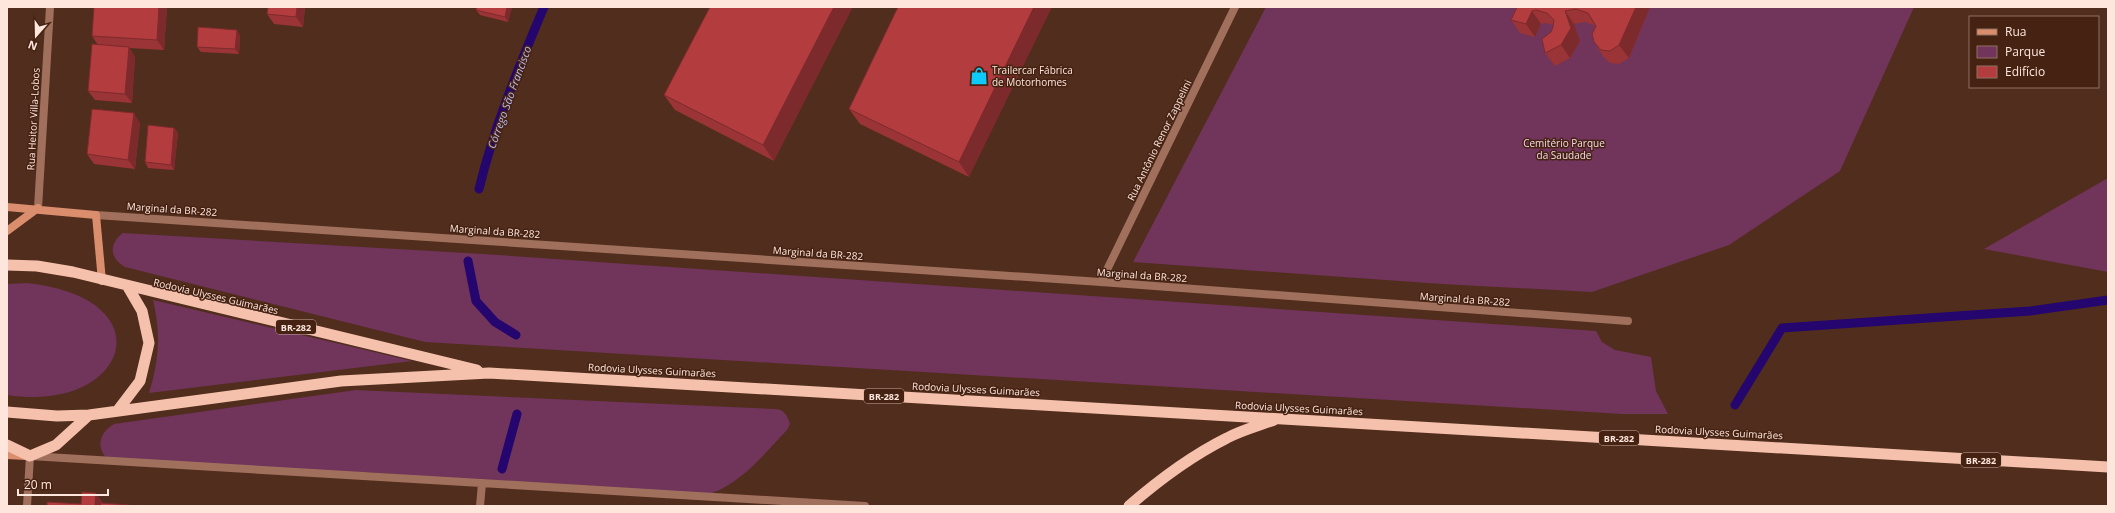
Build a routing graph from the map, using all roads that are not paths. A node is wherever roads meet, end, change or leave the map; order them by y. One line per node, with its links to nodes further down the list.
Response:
1 (50, 7): 4 (street, Rua Heitor Villa-Lobos)
2 (1235, 7): 9 (street, Rua Antônio Renor Zappelini)
3 (7, 207): 4 (main road, Marginal da BR-282)
4 (38, 208): 5 (main road, Marginal da BR-282); 6 (main road)
5 (96, 215): 8 (main road); 9 (street, Marginal da BR-282)
6 (7, 231)
7 (7, 265): 8 (highway, Rodovia Ulysses Guimarães / BR-282)
8 (102, 281): 10 (highway, Rodovia Ulysses Guimarães / BR-282)
9 (1101, 282): 11 (street, Marginal da BR-282)
10 (128, 287): 12 (highway, Rodovia Ulysses Guimarães / BR-282); 13 (highway)
11 (1628, 321)
12 (489, 373): 13 (highway, Rodovia Ulysses Guimarães / BR-282); 16 (highway, Rodovia Ulysses Guimarães / BR-282)
13 (118, 410): 15 (highway, Rodovia Ulysses Guimarães / BR-282)
14 (7, 412): 15 (highway, Rodovia Ulysses Guimarães / BR-282)
15 (89, 415): 19 (highway)
16 (1278, 418): 20 (highway, Rodovia Ulysses Guimarães / BR-282); 25 (highway)
17 (7, 445): 19 (highway)
18 (7, 455): 19 (main road)
19 (30, 456): 21 (street); 22 (street)
20 (2108, 467)
21 (482, 483): 23 (street); 24 (street)
22 (26, 506)
23 (480, 506)
24 (865, 506)
25 (1129, 506)

